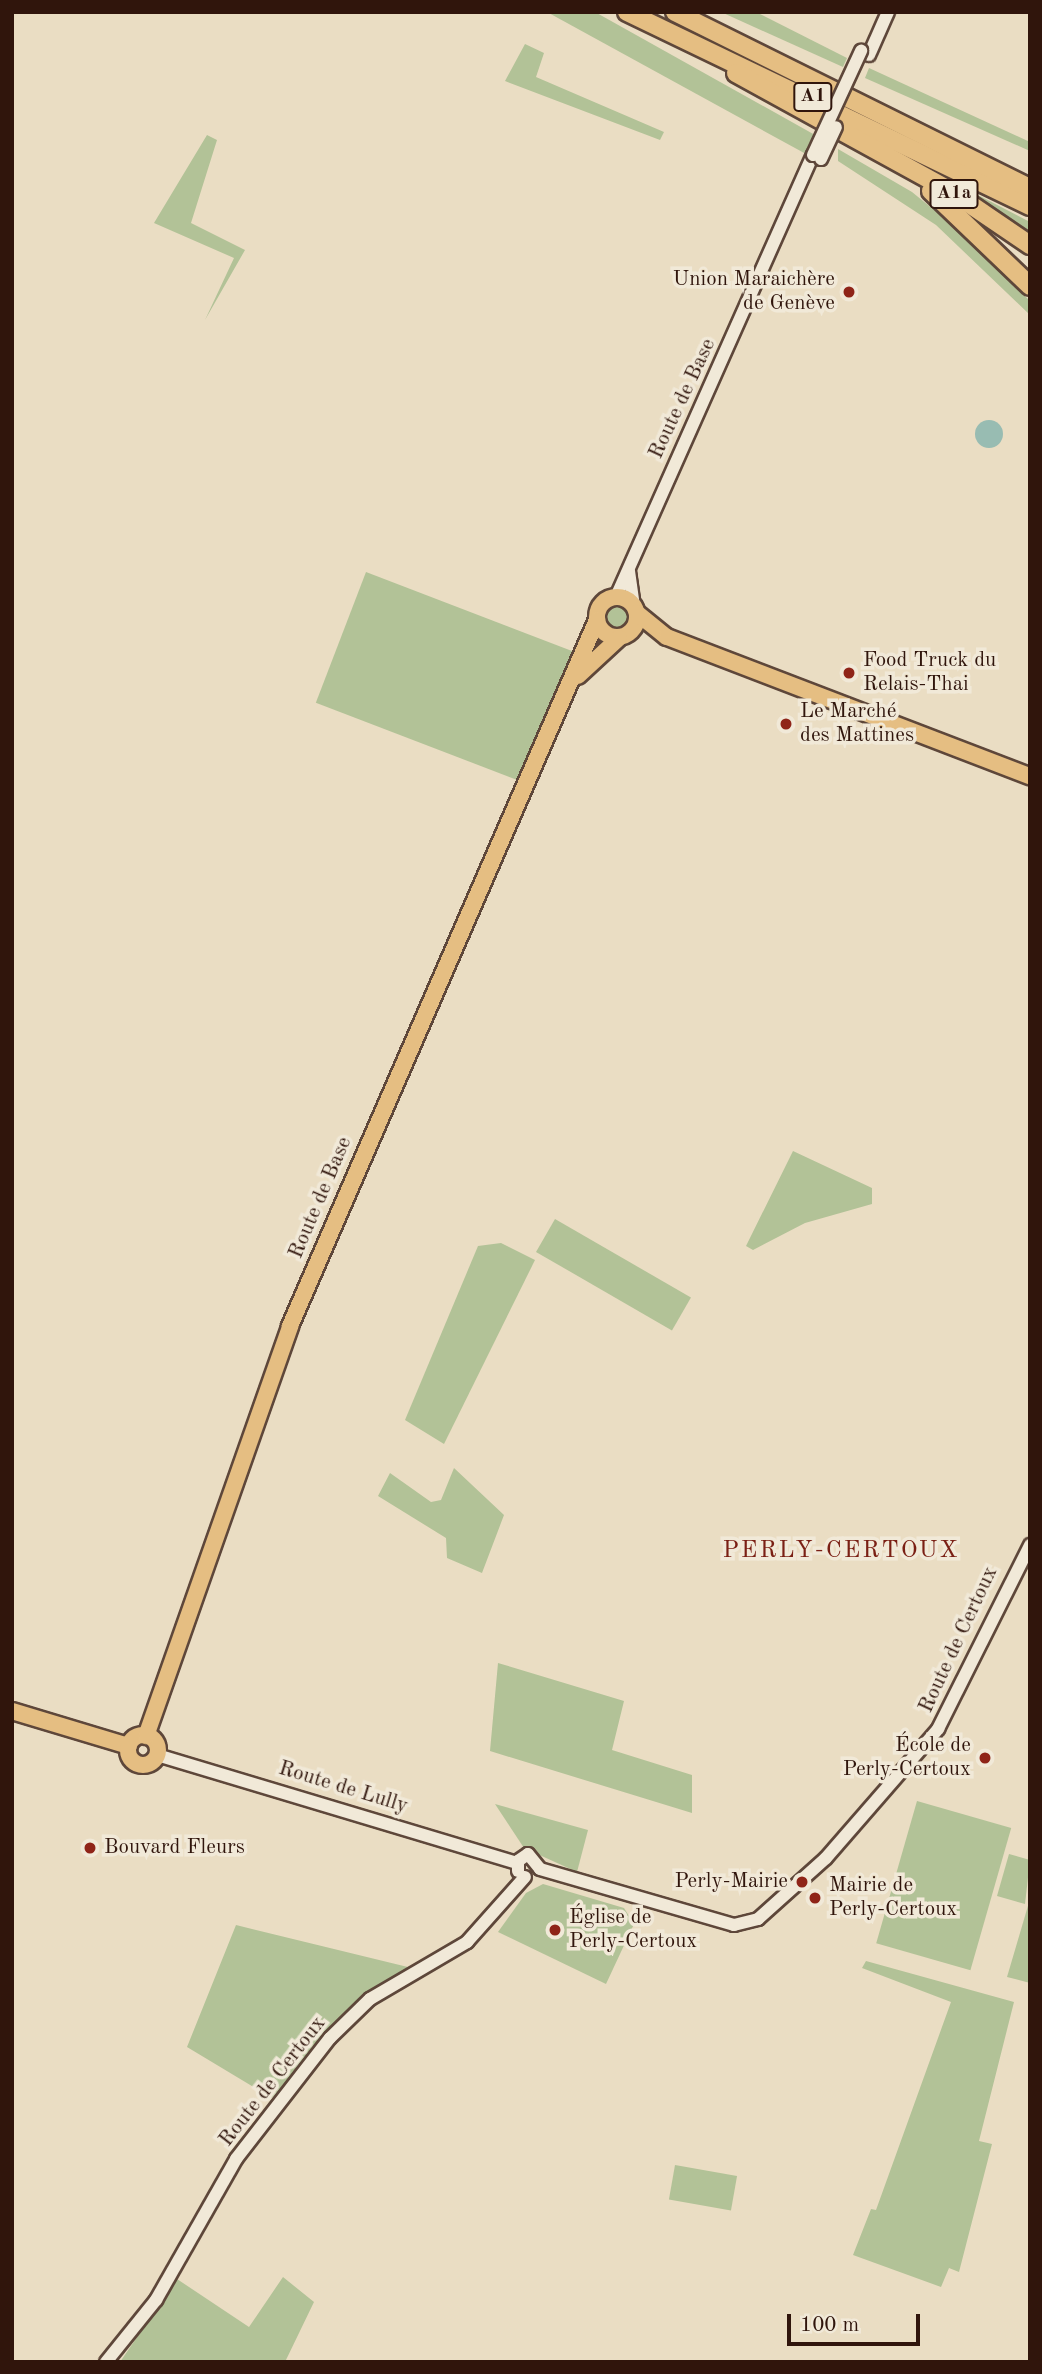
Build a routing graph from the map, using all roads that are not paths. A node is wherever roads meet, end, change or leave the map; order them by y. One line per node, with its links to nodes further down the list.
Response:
1 (627, 12): 5 (highway, A1)
2 (676, 12): 7 (highway, A1)
3 (879, 12): 6 (street, Route de Base)
4 (888, 12): 6 (street, Route de Base)
5 (667, 32): 8 (highway, A1a); 11 (highway, A1)
6 (865, 53): 14 (street, Route de Base, bridge)
7 (837, 91): 9 (highway, A1a); 10 (highway, A1)
8 (873, 151): 12 (highway, A1a); 13 (highway)
9 (1030, 178)
10 (1030, 188)
11 (1030, 206)
12 (1030, 245)
13 (1030, 286)
14 (629, 571): 15 (street, Route de Base); 16 (street)
15 (616, 597): 16 (main road); 17 (main road)
16 (636, 609): 18 (main road); 19 (main road)
17 (597, 620): 18 (main road); 20 (main road, Route de Base)
18 (624, 636): 19 (main road); 20 (main road, Route de Base)
19 (667, 637): 21 (main road)
20 (567, 689): 24 (main road, Route de Base)
21 (1030, 776)
22 (1030, 1545): 28 (street, Route de Certoux)
23 (12, 1711): 25 (main road)
24 (146, 1736): 25 (main road); 26 (main road)
25 (129, 1746): 26 (main road)
26 (157, 1755): 27 (street, Route de Lully)
27 (517, 1863): 28 (street, Route de Certoux); 29 (street)
28 (540, 1869): 29 (street)
29 (525, 1877): 30 (street, Route de Certoux)
30 (106, 2362)

